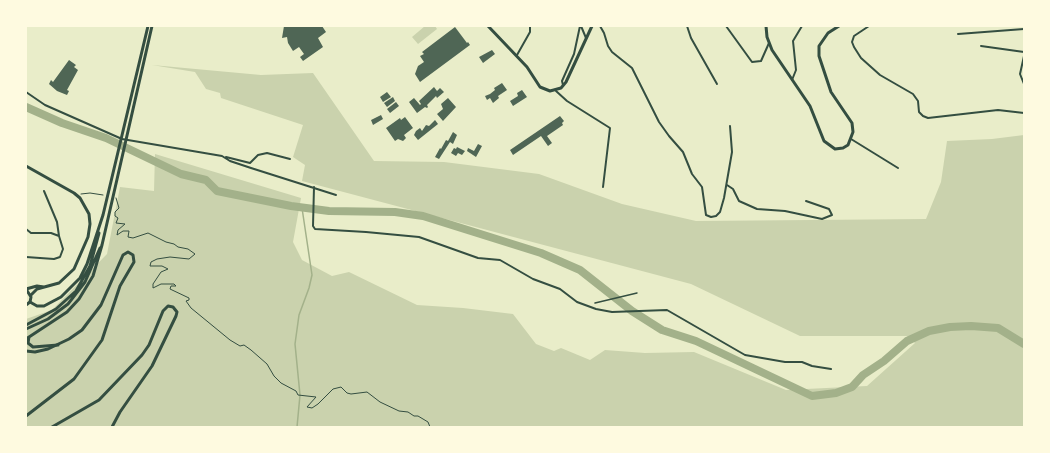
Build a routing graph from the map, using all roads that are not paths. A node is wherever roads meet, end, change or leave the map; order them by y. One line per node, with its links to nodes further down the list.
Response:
1 (148, 26): 41 (main road)
2 (152, 26): 42 (main road)
3 (488, 26): 20 (main road)
4 (530, 26): 20 (street)
5 (580, 26): 16 (street); 25 (street)
6 (592, 26): 16 (main road)
7 (600, 26): 35 (street)
8 (687, 26): 23 (street)
9 (726, 26): 17 (street)
10 (766, 26): 17 (main road)
11 (802, 26): 22 (street)
12 (839, 26): 30 (main road)
13 (869, 26): 28 (street)
14 (1024, 29): 15 (street)
15 (958, 34)
16 (586, 39): 25 (main road)
17 (769, 43): 22 (main road)
18 (981, 46): 19 (street)
19 (1024, 52)
20 (516, 55): 26 (main road)
21 (1024, 56): 24 (street)
22 (792, 80): 30 (main road)
23 (717, 84)
24 (1024, 84)
25 (563, 87): 26 (main road)
26 (556, 90): 36 (street)
27 (26, 92): 31 (street)
28 (1024, 112)
29 (730, 126): 35 (street)
30 (851, 139): 34 (street)
31 (225, 157): 32 (street); 37 (street)
32 (290, 159)
33 (26, 166): 46 (main road)
34 (898, 168)
35 (727, 185): 40 (street)
36 (603, 187)
37 (314, 188): 39 (street); 58 (street)
38 (44, 191): 44 (street)
39 (336, 195)
40 (806, 201)
41 (103, 215): 50 (main road); 53 (main road)
42 (108, 217): 54 (main road); 55 (main road)
43 (26, 229): 44 (street)
44 (59, 236): 45 (street)
45 (26, 257)
46 (44, 287): 47 (main road); 49 (main road)
47 (26, 289): 49 (main road)
48 (637, 293): 51 (street)
49 (31, 296): 50 (main road)
50 (30, 302): 52 (main road)
51 (594, 303)
52 (26, 305)
53 (26, 325)
54 (26, 329)
55 (27, 338): 56 (main road)
56 (58, 345): 57 (main road); 59 (main road)
57 (26, 351)
58 (831, 369)
59 (26, 416)
60 (52, 427): 61 (main road)
61 (112, 427)

